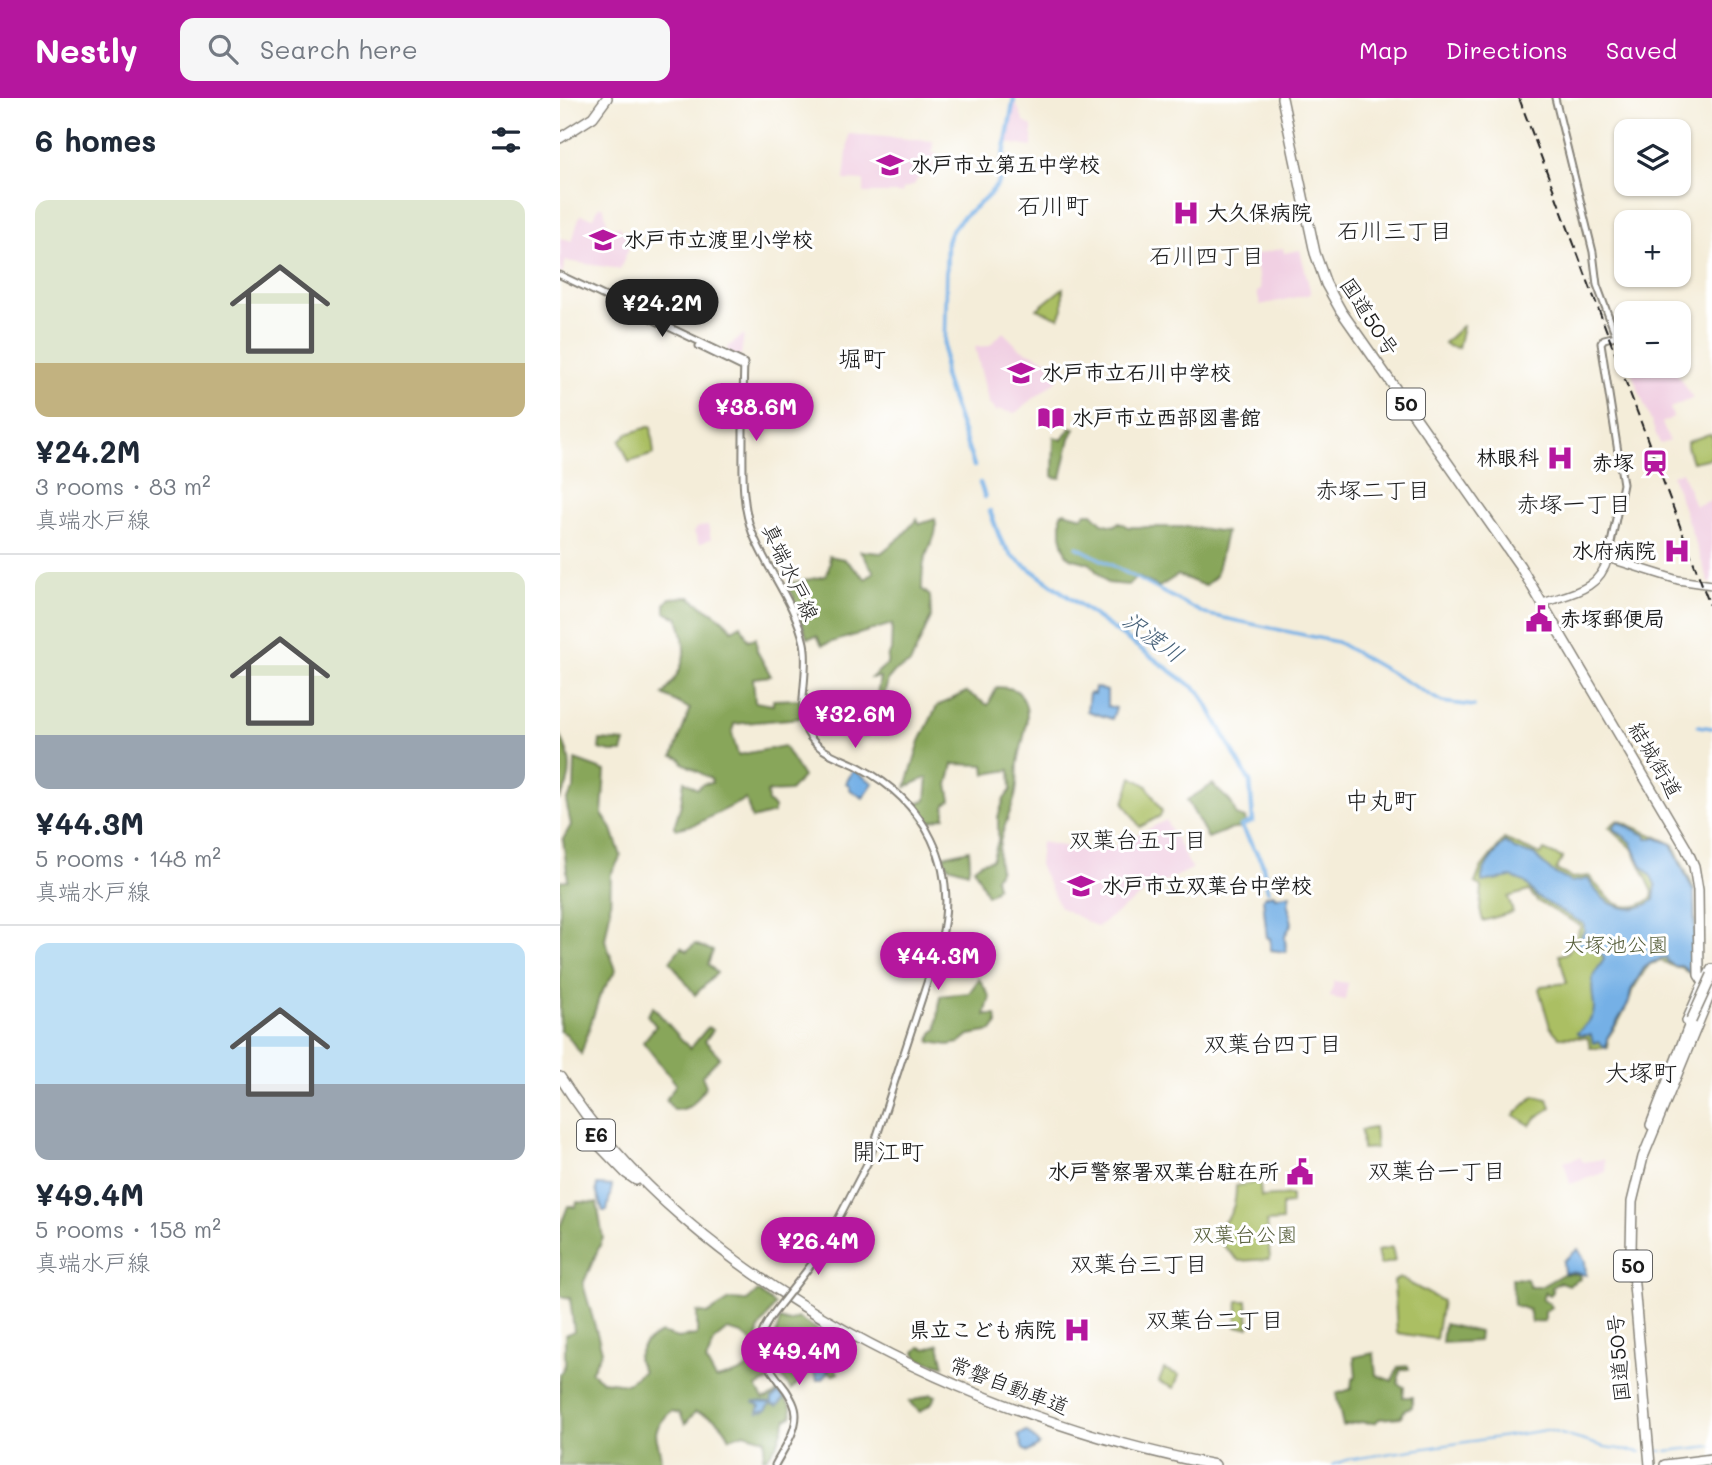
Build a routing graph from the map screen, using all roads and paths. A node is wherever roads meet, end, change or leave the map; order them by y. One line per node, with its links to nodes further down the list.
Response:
1 (607, 98): 4 (highway)
2 (1282, 98): 8 (highway, 国道50号 / 50)
3 (1555, 98): 6 (main road)
4 (560, 138)
5 (560, 277): 23 (main road, 真端水戸線, bridge)
6 (1608, 558): 7 (main road); 8 (main road)
7 (1712, 585)
8 (1543, 603): 9 (highway, 国道50号 / 50)
9 (1581, 669): 10 (highway, 結城街道 / 50)
10 (1700, 964): 11 (highway); 13 (highway, 結城街道 / 50)
11 (1712, 970): 13 (highway)
12 (1712, 975): 14 (highway, 50, bridge)
13 (1707, 984): 14 (highway, 50, bridge); 18 (highway); 18 (highway)
14 (1692, 1022): 18 (highway, 50)
15 (560, 1077): 20 (highway, 常磐自動車道 / E6)
16 (560, 1086): 21 (highway, 常磐自動車道 / E6)
17 (577, 1093): 20 (highway)
18 (1654, 1126): 26 (highway, 国道50号 / 50)
19 (591, 1137): 21 (highway)
20 (610, 1145): 25 (highway, 常磐自動車道 / E6)
21 (636, 1180): 24 (highway, 常磐自動車道 / E6)
22 (1711, 1463): 27 (highway); 28 (highway)
23 (775, 1465)
24 (1189, 1465)
25 (1215, 1465)
26 (1648, 1465)
27 (1665, 1465)
28 (1703, 1465)

